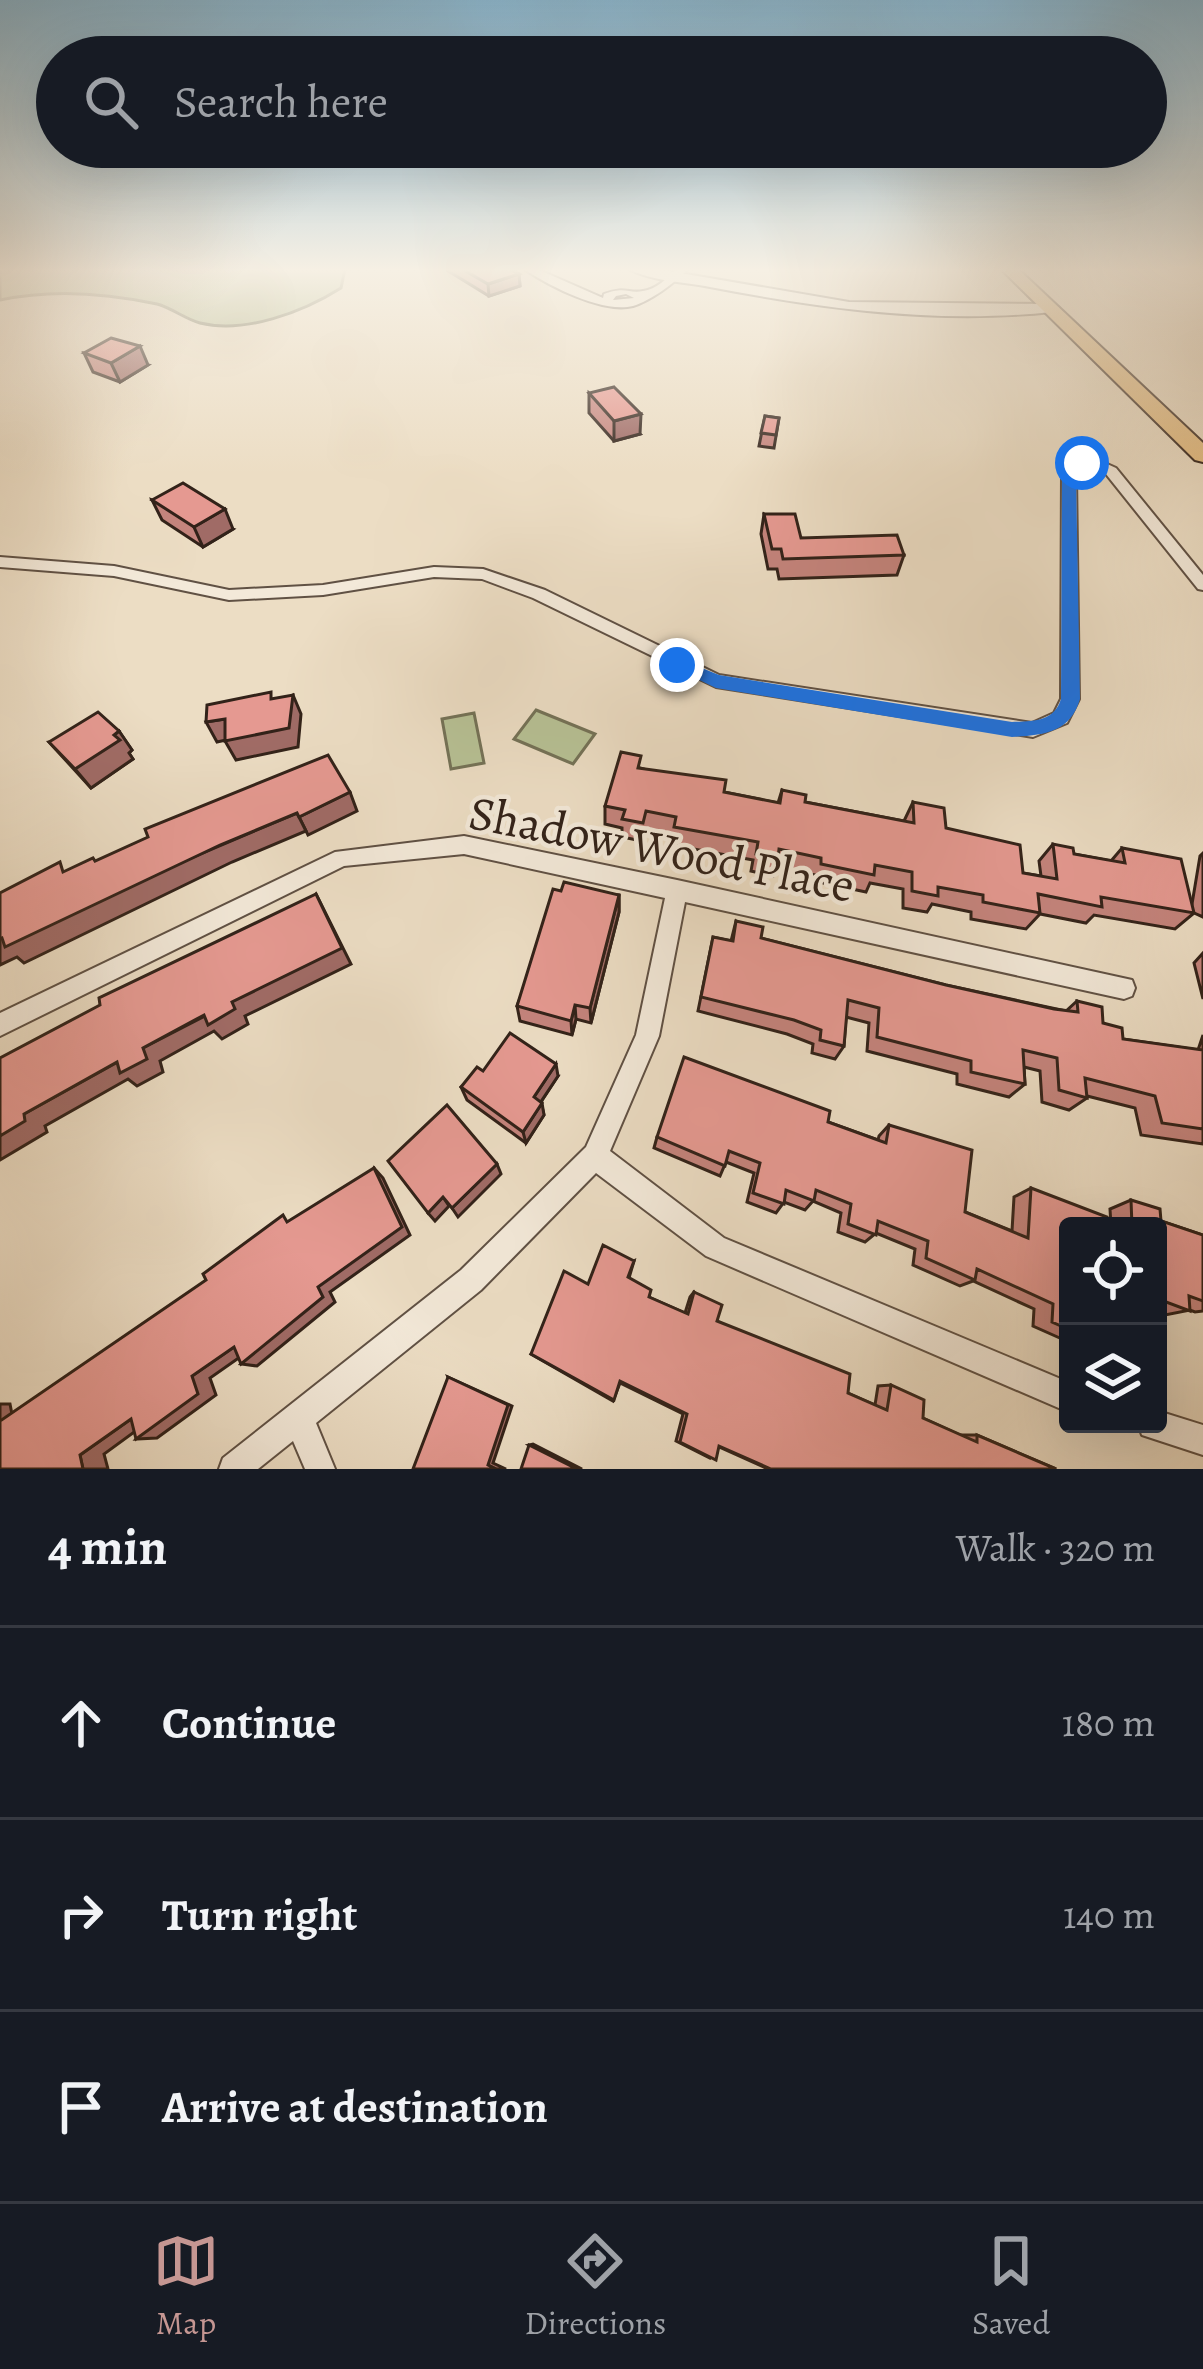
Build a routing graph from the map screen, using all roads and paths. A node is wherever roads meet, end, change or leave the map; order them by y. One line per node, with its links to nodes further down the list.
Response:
1 (1082, 338): 2 (main road)
2 (1203, 455)
3 (0, 562): 4 (street)
4 (1203, 586)
5 (677, 889): 6 (street, Shadow Wood Place); 7 (street, Shadow Wood Place); 8 (street)
6 (1124, 988)
7 (0, 1025)
8 (595, 1156): 9 (street); 10 (street)
9 (1059, 1393)
10 (298, 1417): 13 (street); 14 (street)
11 (1167, 1428): 12 (street)
12 (1203, 1440)
13 (234, 1469)
14 (320, 1469)

